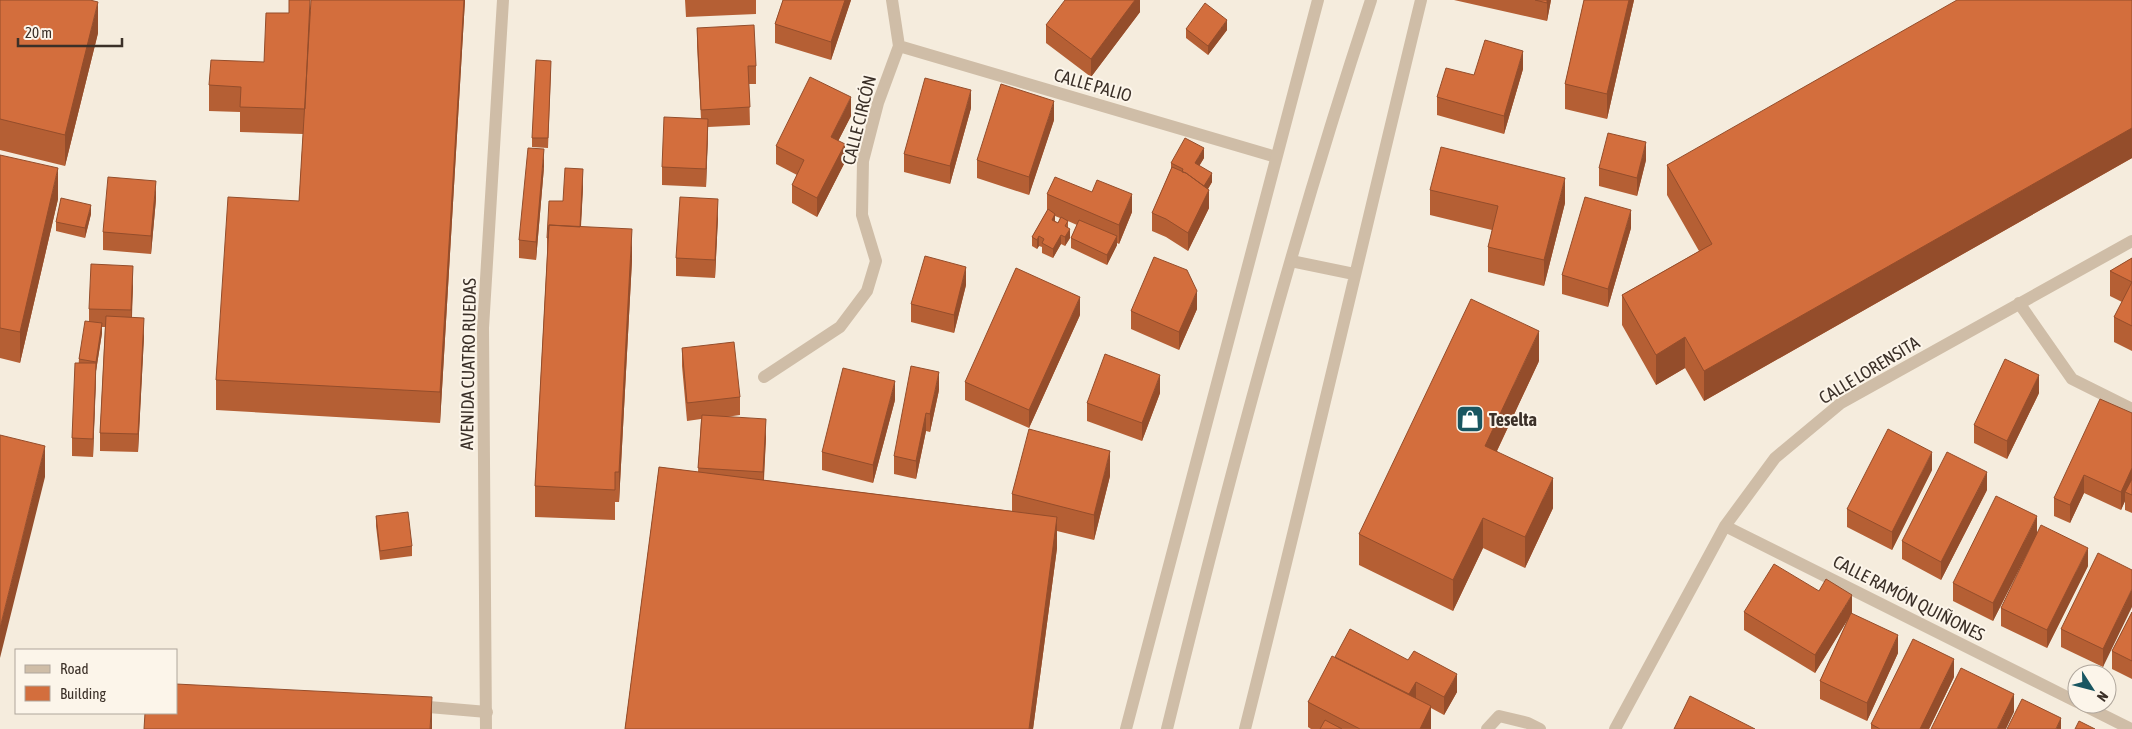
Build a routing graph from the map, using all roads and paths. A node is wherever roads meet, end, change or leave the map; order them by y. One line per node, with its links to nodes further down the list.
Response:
1 (503, 0): 17 (street, AVENIDA CUATRO RUEDAS)
2 (892, 0): 6 (street, CALLE CIRCÓN)
3 (1318, 0): 7 (street)
4 (1371, 0): 9 (street)
5 (1421, 0): 10 (street)
6 (899, 46): 7 (street, CALLE PALIO); 12 (street, CALLE CIRCÓN)
7 (1276, 157): 20 (street)
8 (2132, 241): 11 (street, CALLE LORENSITA)
9 (1292, 261): 10 (street); 21 (street)
10 (1354, 274): 22 (street)
11 (2019, 303): 13 (street); 14 (street, CALLE LORENSITA)
12 (764, 376)
13 (2132, 409)
14 (1725, 526): 15 (street, CALLE RAMÓN QUIÑONES); 25 (street, CALLE LORENSITA)
15 (2067, 697)
16 (409, 706): 17 (street)
17 (487, 712): 19 (street, AVENIDA CUATRO RUEDAS)
18 (2101, 714): 26 (street)
19 (486, 729)
20 (1126, 729)
21 (1167, 729)
22 (1245, 729)
23 (1486, 729): 24 (street)
24 (1540, 729)
25 (1614, 729)
26 (2131, 729)

